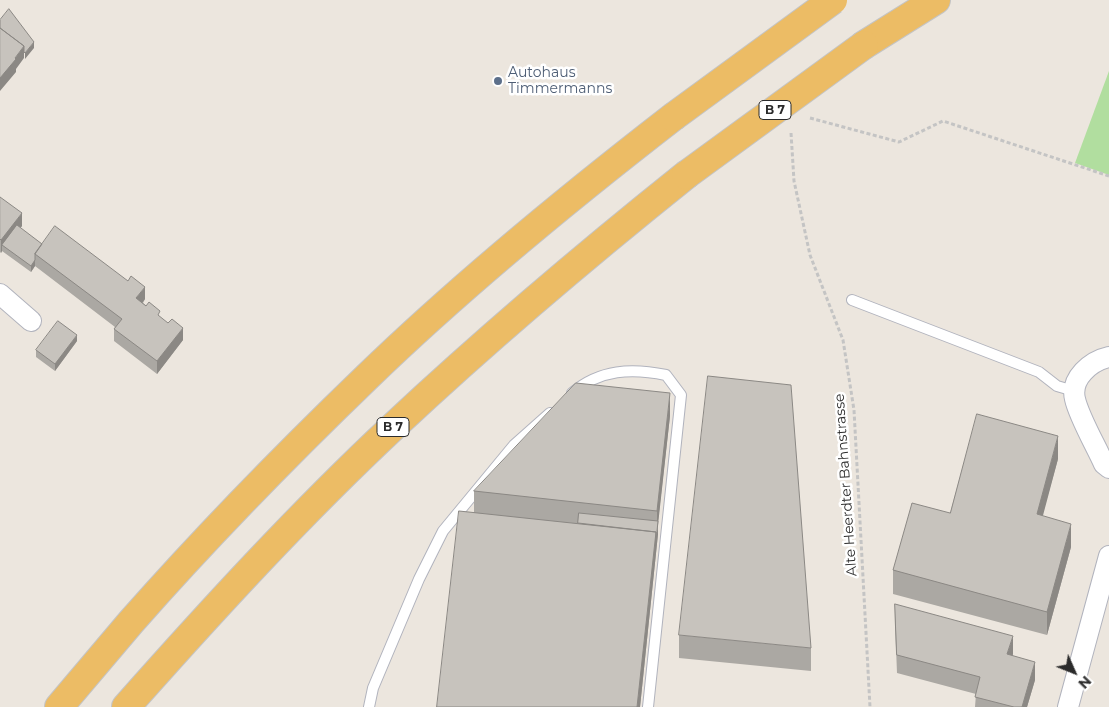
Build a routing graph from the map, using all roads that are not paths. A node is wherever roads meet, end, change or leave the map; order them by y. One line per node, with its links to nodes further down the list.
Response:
1 (833, 0): 10 (highway, bridge)
2 (936, 0): 11 (highway, B 7, bridge)
3 (0, 294): 5 (street)
4 (852, 300): 7 (lane)
5 (31, 321)
6 (1109, 358): 7 (street)
7 (1074, 391): 8 (street)
8 (1109, 468)
9 (1109, 556): 14 (street)
10 (59, 707)
11 (126, 707)
12 (369, 707): 13 (lane)
13 (648, 707)
14 (1068, 707)

